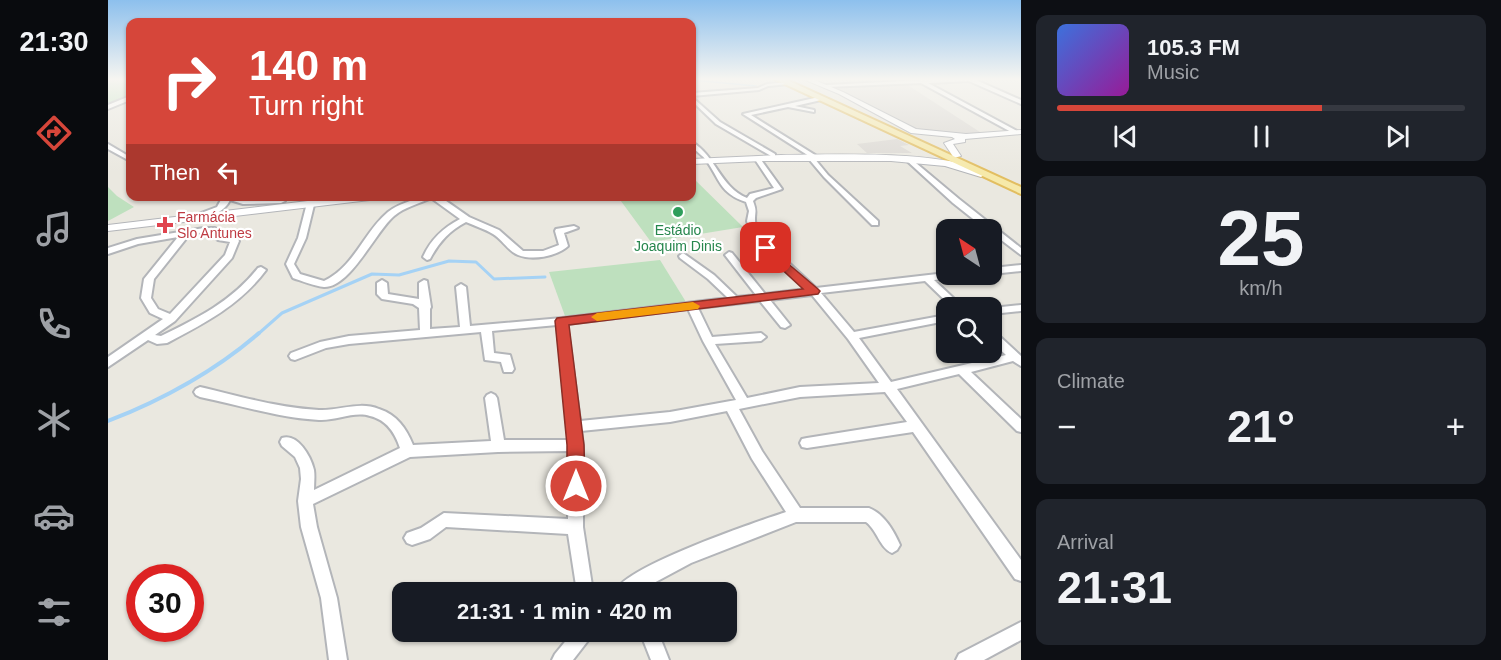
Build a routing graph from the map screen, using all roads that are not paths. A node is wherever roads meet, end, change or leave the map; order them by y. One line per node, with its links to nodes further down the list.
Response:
1 (705, 110): 15 (street)
2 (763, 110): 18 (street)
3 (806, 110): 8 (street)
4 (844, 110): 10 (main road)
5 (862, 110): 9 (main road)
6 (873, 110): 12 (street)
7 (976, 110): 11 (street)
8 (812, 111)
9 (887, 124): 12 (street); 16 (main road)
10 (894, 132): 18 (street); 23 (main road)
11 (1019, 133): 12 (street); 16 (street)
12 (964, 136)
13 (108, 146): 17 (street)
14 (696, 148): 20 (street)
15 (773, 155): 18 (street); 20 (street)
16 (957, 156): 24 (main road)
17 (126, 157)
18 (812, 157): 19 (street); 21 (street); 42 (street)
19 (757, 158): 20 (street); 35 (street)
20 (708, 159): 22 (street); 35 (street)
21 (908, 159): 23 (street); 50 (street)
22 (696, 160)
23 (999, 181): 25 (main road)
24 (1021, 186)
25 (1021, 191)
26 (225, 201): 39 (street)
27 (235, 201): 36 (street)
28 (239, 201): 29 (street)
29 (256, 201)
30 (275, 201): 36 (street)
31 (301, 201): 37 (street)
32 (309, 201): 33 (street)
33 (415, 201)
34 (439, 201): 40 (street)
35 (749, 201): 47 (street)
36 (253, 208): 37 (street); 38 (street)
37 (268, 209): 38 (street)
38 (223, 215): 39 (street)
39 (188, 218): 41 (street)
40 (466, 219): 44 (street); 53 (street)
41 (145, 224): 43 (street); 46 (street)
42 (875, 224)
43 (108, 228)
44 (574, 228)
45 (186, 233): 46 (street); 70 (street); 70 (street)
46 (137, 242): 49 (street)
47 (766, 248): 48 (street); 62 (street)
48 (785, 248)
49 (108, 251)
50 (1021, 252)
51 (729, 255): 63 (street)
52 (683, 256): 65 (street)
53 (427, 257)
54 (1021, 268): 56 (street)
55 (261, 270): 78 (street)
56 (1002, 270)
57 (936, 278): 58 (street)
58 (928, 279): 62 (street); 64 (street)
59 (382, 283): 67 (street)
60 (424, 283): 67 (street)
61 (461, 287): 75 (street)
62 (814, 291): 63 (street); 77 (street)
63 (763, 296): 65 (street); 73 (street)
64 (947, 297)
65 (735, 301): 66 (street)
66 (692, 306): 72 (street); 80 (street)
67 (426, 307): 76 (street)
68 (1021, 308): 69 (street)
69 (1002, 310)
70 (171, 320): 78 (street)
71 (936, 320): 77 (street)
72 (562, 321): 74 (street); 93 (street)
73 (785, 325)
74 (486, 328): 75 (street); 85 (street)
75 (465, 329): 76 (street)
76 (425, 334): 82 (street)
77 (852, 336): 87 (street)
78 (149, 337): 84 (street)
79 (761, 337): 80 (street)
80 (708, 341): 90 (street)
81 (1002, 345): 83 (street)
82 (295, 356)
83 (1018, 360): 86 (street)
84 (108, 363)
85 (508, 369)
86 (961, 369): 87 (street); 92 (street)
87 (888, 387): 90 (street); 91 (street)
88 (200, 392): 98 (street)
89 (492, 398): 97 (street)
90 (737, 404): 93 (street); 100 (street)
91 (916, 426): 95 (street); 104 (street)
92 (1021, 427)
93 (574, 428): 96 (street)
94 (287, 442): 99 (street)
95 (807, 443)
96 (576, 445): 97 (street); 101 (street)
97 (498, 446): 98 (street)
98 (408, 451): 99 (street)
99 (305, 501): 110 (street)
100 (796, 515): 103 (street); 106 (street)
101 (576, 527): 102 (street); 105 (street)
102 (412, 538)
103 (892, 545)
104 (1021, 573)
105 (584, 582)
106 (645, 582)
107 (1021, 631): 113 (street)
108 (576, 642): 111 (street)
109 (653, 642): 112 (street)
110 (338, 660)
111 (561, 660)
112 (660, 660)
113 (965, 660)

